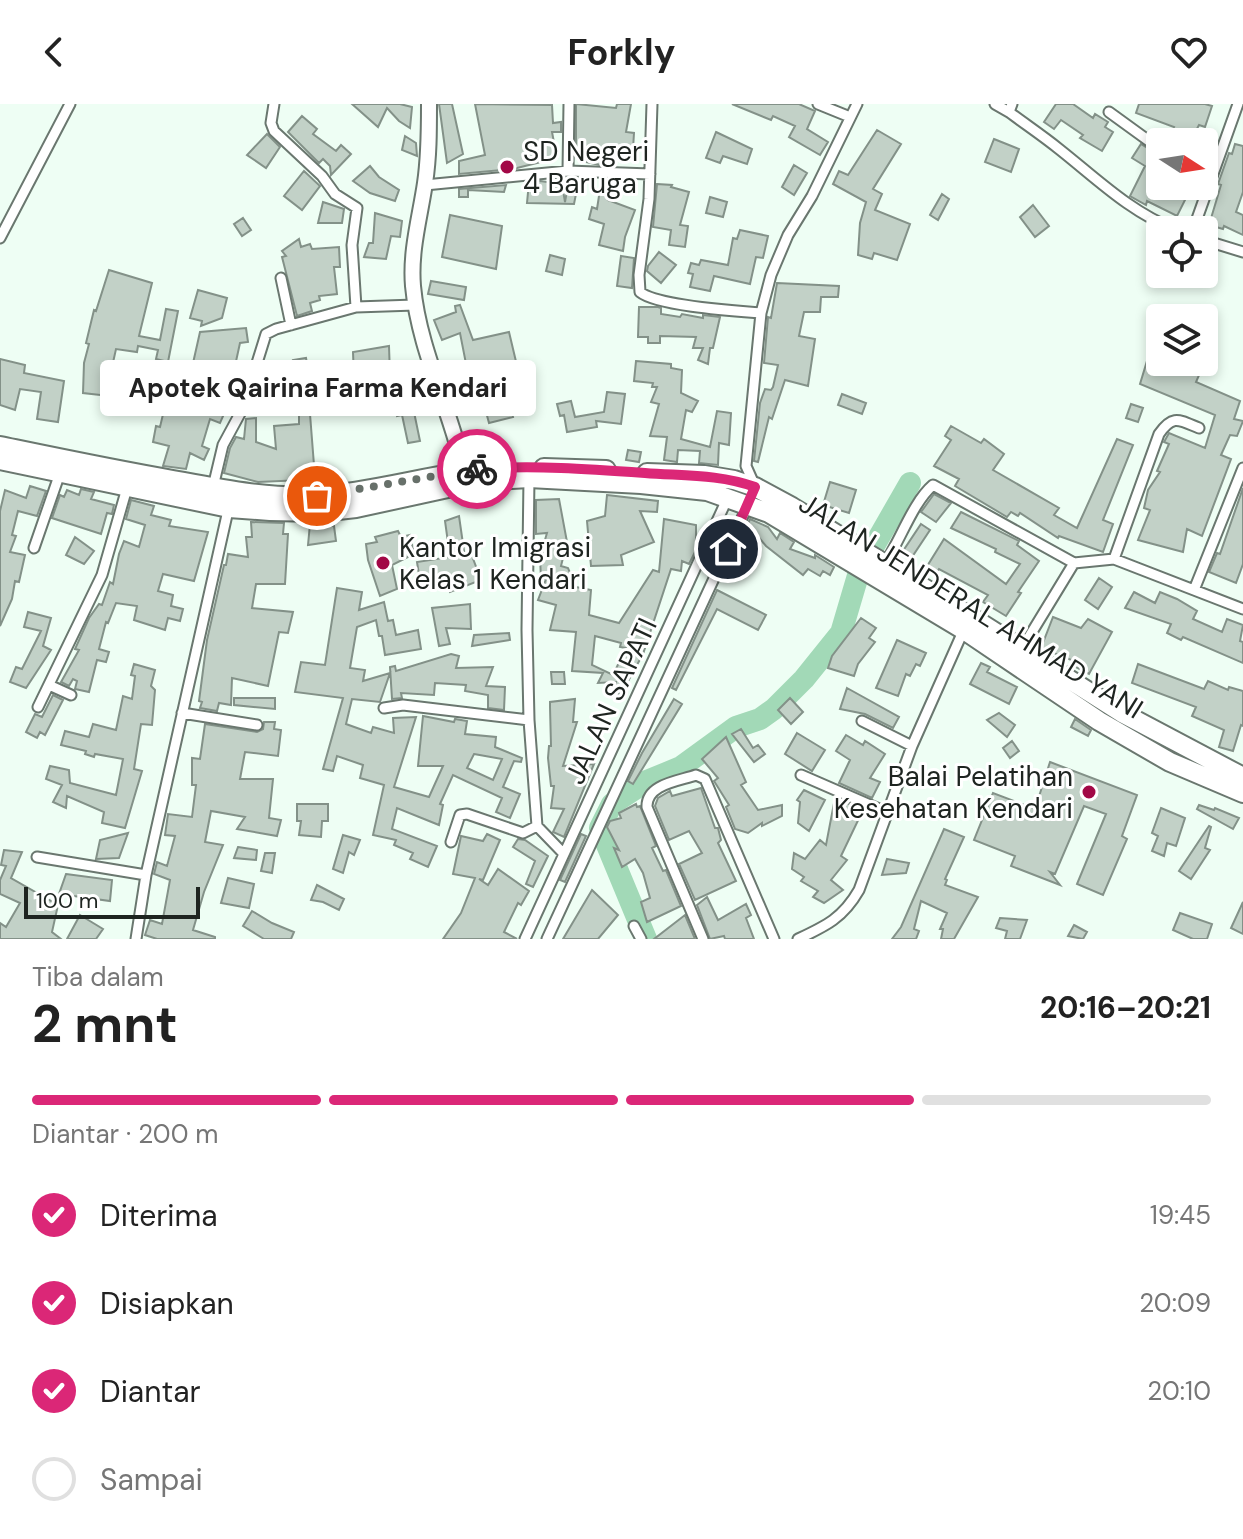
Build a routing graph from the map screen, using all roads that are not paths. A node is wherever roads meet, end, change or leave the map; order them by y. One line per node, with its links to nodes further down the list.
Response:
1 (70, 104): 19 (street)
2 (274, 104): 24 (street)
3 (429, 104): 17 (street)
4 (569, 104): 15 (street)
5 (652, 104): 16 (street)
6 (818, 104): 12 (street)
7 (857, 104): 12 (street, JALAN SAPATI)
8 (995, 104): 10 (street)
9 (1238, 104): 14 (street)
10 (1010, 108): 18 (street)
11 (1109, 112): 13 (street)
12 (850, 117): 25 (street, JALAN SAPATI)
13 (1146, 139)
14 (1218, 153)
15 (568, 171): 16 (street); 17 (street)
16 (650, 174): 25 (street)
17 (425, 185): 23 (street)
18 (1146, 217)
19 (0, 238)
20 (1218, 244): 21 (street)
21 (1243, 252)
22 (281, 278): 26 (street)
23 (415, 305): 24 (street); 33 (street)
24 (356, 307): 26 (street)
25 (761, 313): 32 (street, JALAN SAPATI)
26 (291, 325): 37 (street)
27 (1199, 428): 41 (street)
28 (0, 446): 37 (highway, JALAN JENDERAL AHMAD YANI)
29 (0, 462): 31 (highway, JALAN JENDERAL AHMAD YANI)
30 (1243, 468): 44 (street)
31 (60, 473): 36 (highway, JALAN JENDERAL AHMAD YANI); 40 (street)
32 (740, 473): 33 (highway, JALAN JENDERAL AHMAD YANI); 35 (highway, JALAN JENDERAL AHMAD YANI); 38 (street, JALAN SAPATI)
33 (465, 477): 34 (highway, JALAN JENDERAL AHMAD YANI); 37 (highway, JALAN JENDERAL AHMAD YANI)
34 (529, 478): 38 (highway, JALAN JENDERAL AHMAD YANI); 53 (street)
35 (755, 487): 39 (street, JALAN SAPATI); 42 (highway, JALAN JENDERAL AHMAD YANI)
36 (127, 488): 37 (highway, JALAN JENDERAL AHMAD YANI); 48 (street)
37 (224, 495): 52 (street)
38 (728, 499): 39 (highway, JALAN JENDERAL AHMAD YANI); 62 (street, JALAN SAPATI)
39 (748, 506): 42 (highway, JALAN JENDERAL AHMAD YANI); 67 (street, JALAN SAPATI)
40 (34, 548)
41 (1114, 559): 43 (street); 44 (street)
42 (867, 561): 43 (street); 46 (highway, JALAN JENDERAL AHMAD YANI)
43 (1074, 563): 47 (street)
44 (1194, 590): 45 (street)
45 (1243, 609)
46 (968, 623): 47 (highway, JALAN JENDERAL AHMAD YANI); 56 (street); 58 (highway, JALAN JENDERAL AHMAD YANI)
47 (1021, 650): 58 (highway, JALAN JENDERAL AHMAD YANI)
48 (49, 685): 49 (street); 50 (street)
49 (71, 695)
50 (38, 707)
51 (384, 708): 53 (street)
52 (182, 713): 55 (street); 64 (street)
53 (529, 720): 60 (street)
54 (862, 721): 56 (street)
55 (257, 725)
56 (912, 746): 59 (street)
57 (801, 775): 59 (street)
58 (1241, 781)
59 (886, 812): 74 (street)
60 (537, 826): 61 (street); 62 (street)
61 (451, 842)
62 (564, 854): 65 (street, JALAN SAPATI)
63 (37, 857): 64 (street)
64 (146, 875): 68 (street)
65 (532, 919): 67 (street); 69 (street, JALAN SAPATI)
66 (634, 926): 71 (street)
67 (552, 928): 70 (street, JALAN SAPATI)
68 (136, 939)
69 (525, 939)
70 (547, 939)
71 (641, 939)
72 (703, 939): 73 (street)
73 (774, 939)
74 (798, 939)

